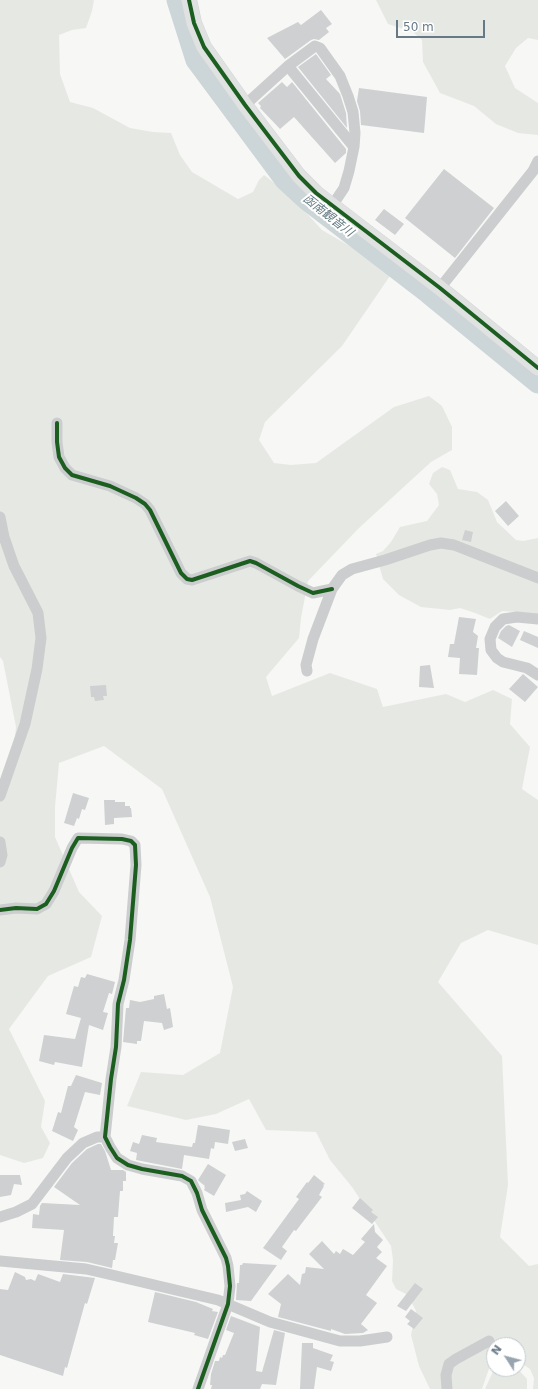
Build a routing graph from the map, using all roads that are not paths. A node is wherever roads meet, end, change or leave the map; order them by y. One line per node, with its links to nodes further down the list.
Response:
1 (189, 0): 3 (street)
2 (288, 66): 3 (street); 4 (street); 4 (street)
3 (245, 105): 6 (street)
4 (354, 147): 6 (street)
5 (538, 162): 7 (street)
6 (332, 206): 7 (street)
7 (440, 288): 8 (street)
8 (538, 368)
9 (57, 423): 12 (street)
10 (0, 517): 16 (street)
11 (538, 578): 12 (street)
12 (332, 589): 14 (street)
13 (538, 619): 15 (street)
14 (307, 671)
15 (538, 675)
16 (0, 796)
17 (0, 842): 18 (street)
18 (0, 862)
19 (0, 910): 20 (street)
20 (105, 1137): 21 (street); 23 (street)
21 (0, 1217)
22 (0, 1261): 23 (street)
23 (228, 1304): 24 (street); 26 (street)
24 (387, 1337)
25 (486, 1343): 27 (street)
26 (198, 1389)
27 (447, 1389)

